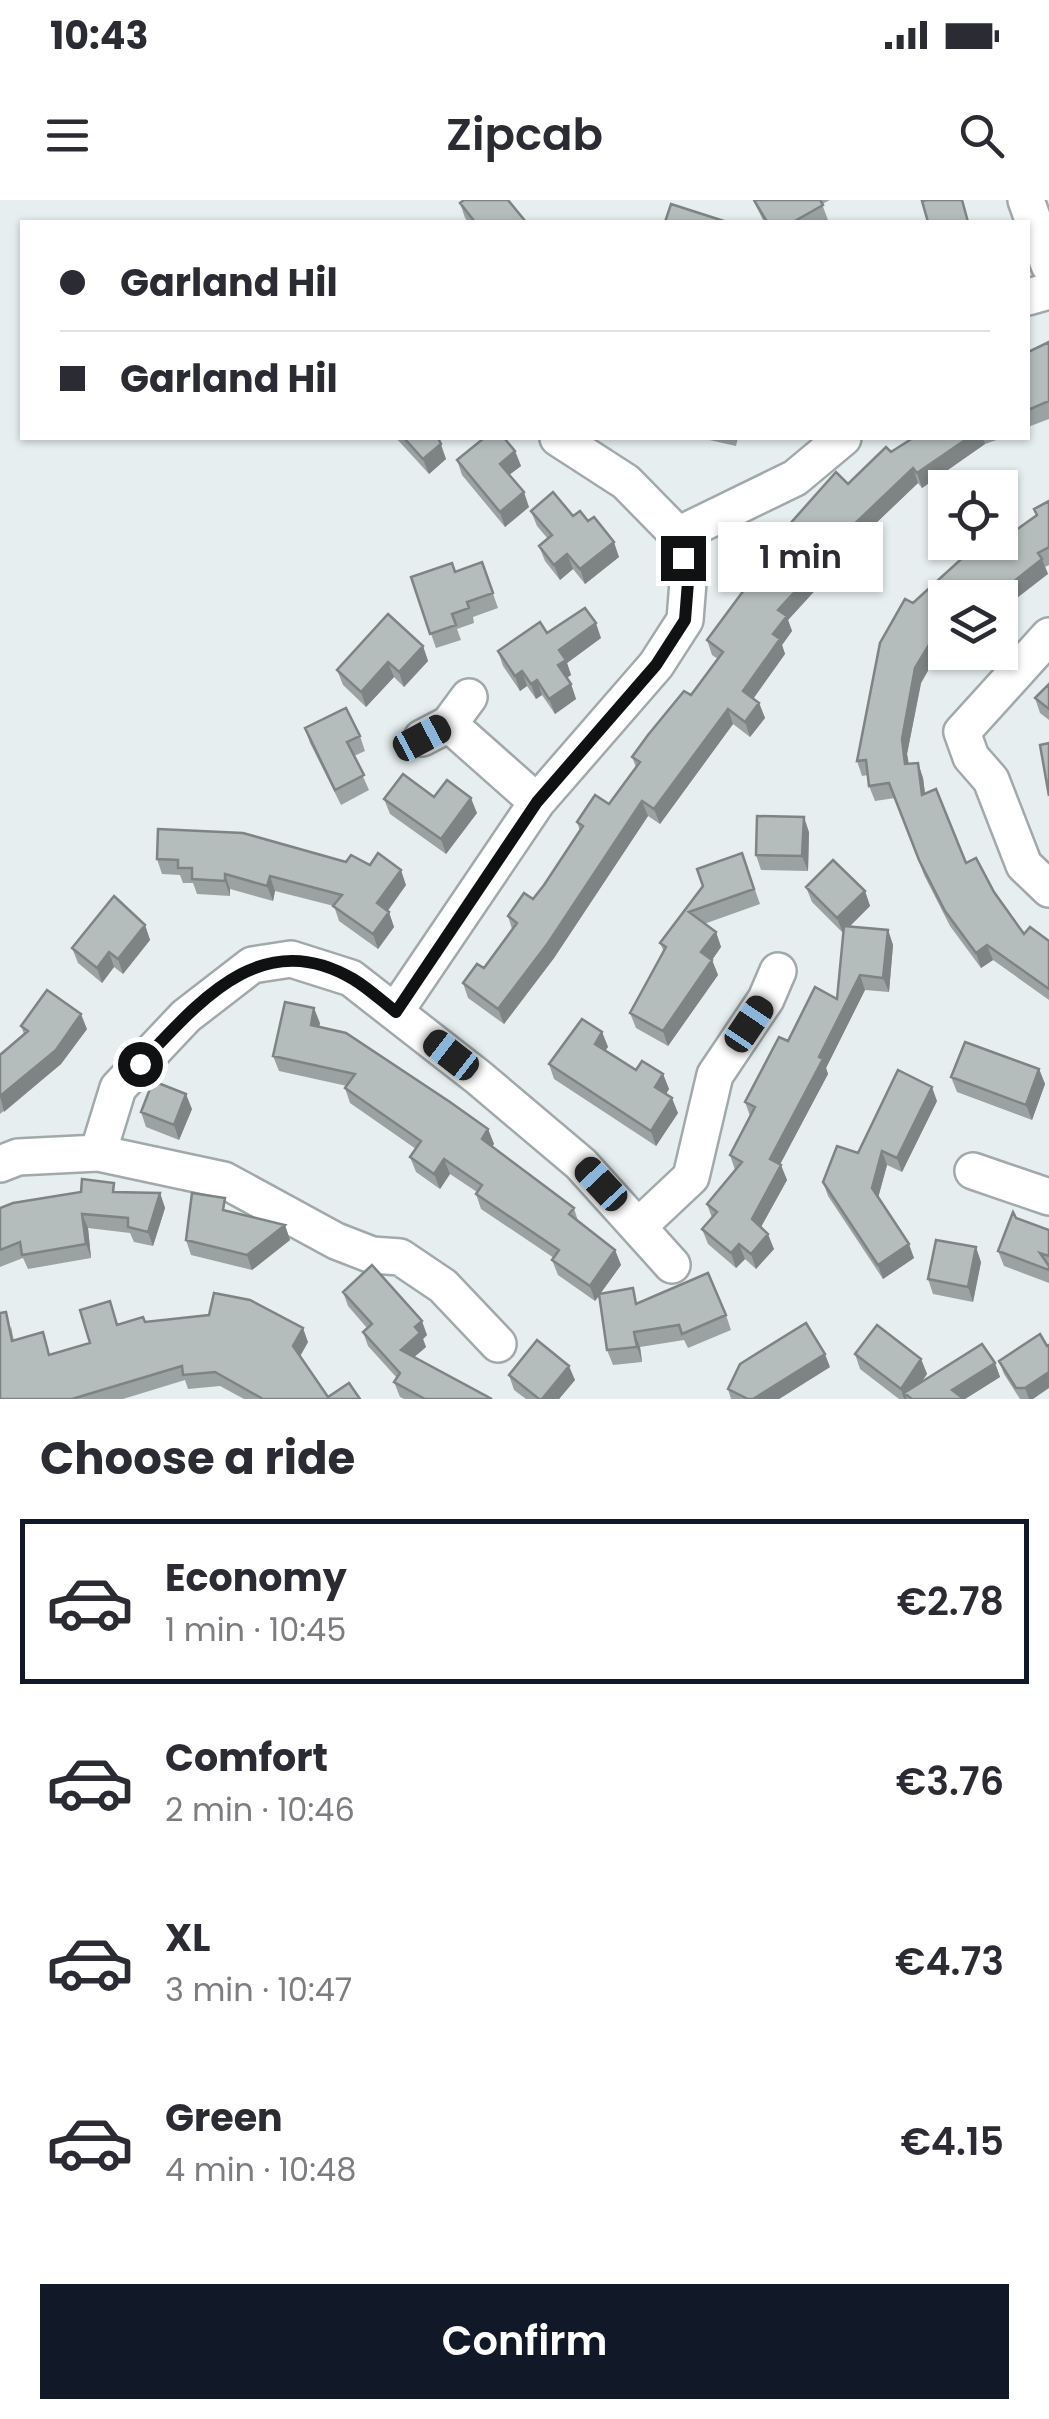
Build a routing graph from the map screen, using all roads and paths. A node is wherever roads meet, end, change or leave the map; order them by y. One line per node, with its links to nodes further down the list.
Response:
1 (1026, 200): 2 (street)
2 (1049, 265)
3 (561, 440): 5 (street)
4 (842, 440): 5 (street)
5 (678, 535): 8 (street)
6 (1049, 636): 9 (street)
7 (447, 720): 8 (street)
8 (537, 802): 11 (street)
9 (1049, 889)
10 (778, 970): 16 (street)
11 (396, 1012): 12 (street); 16 (street)
12 (98, 1153): 13 (street); 18 (street)
13 (0, 1164)
14 (973, 1171): 15 (street)
15 (1049, 1197)
16 (640, 1226): 17 (street)
17 (672, 1265)
18 (498, 1344)

